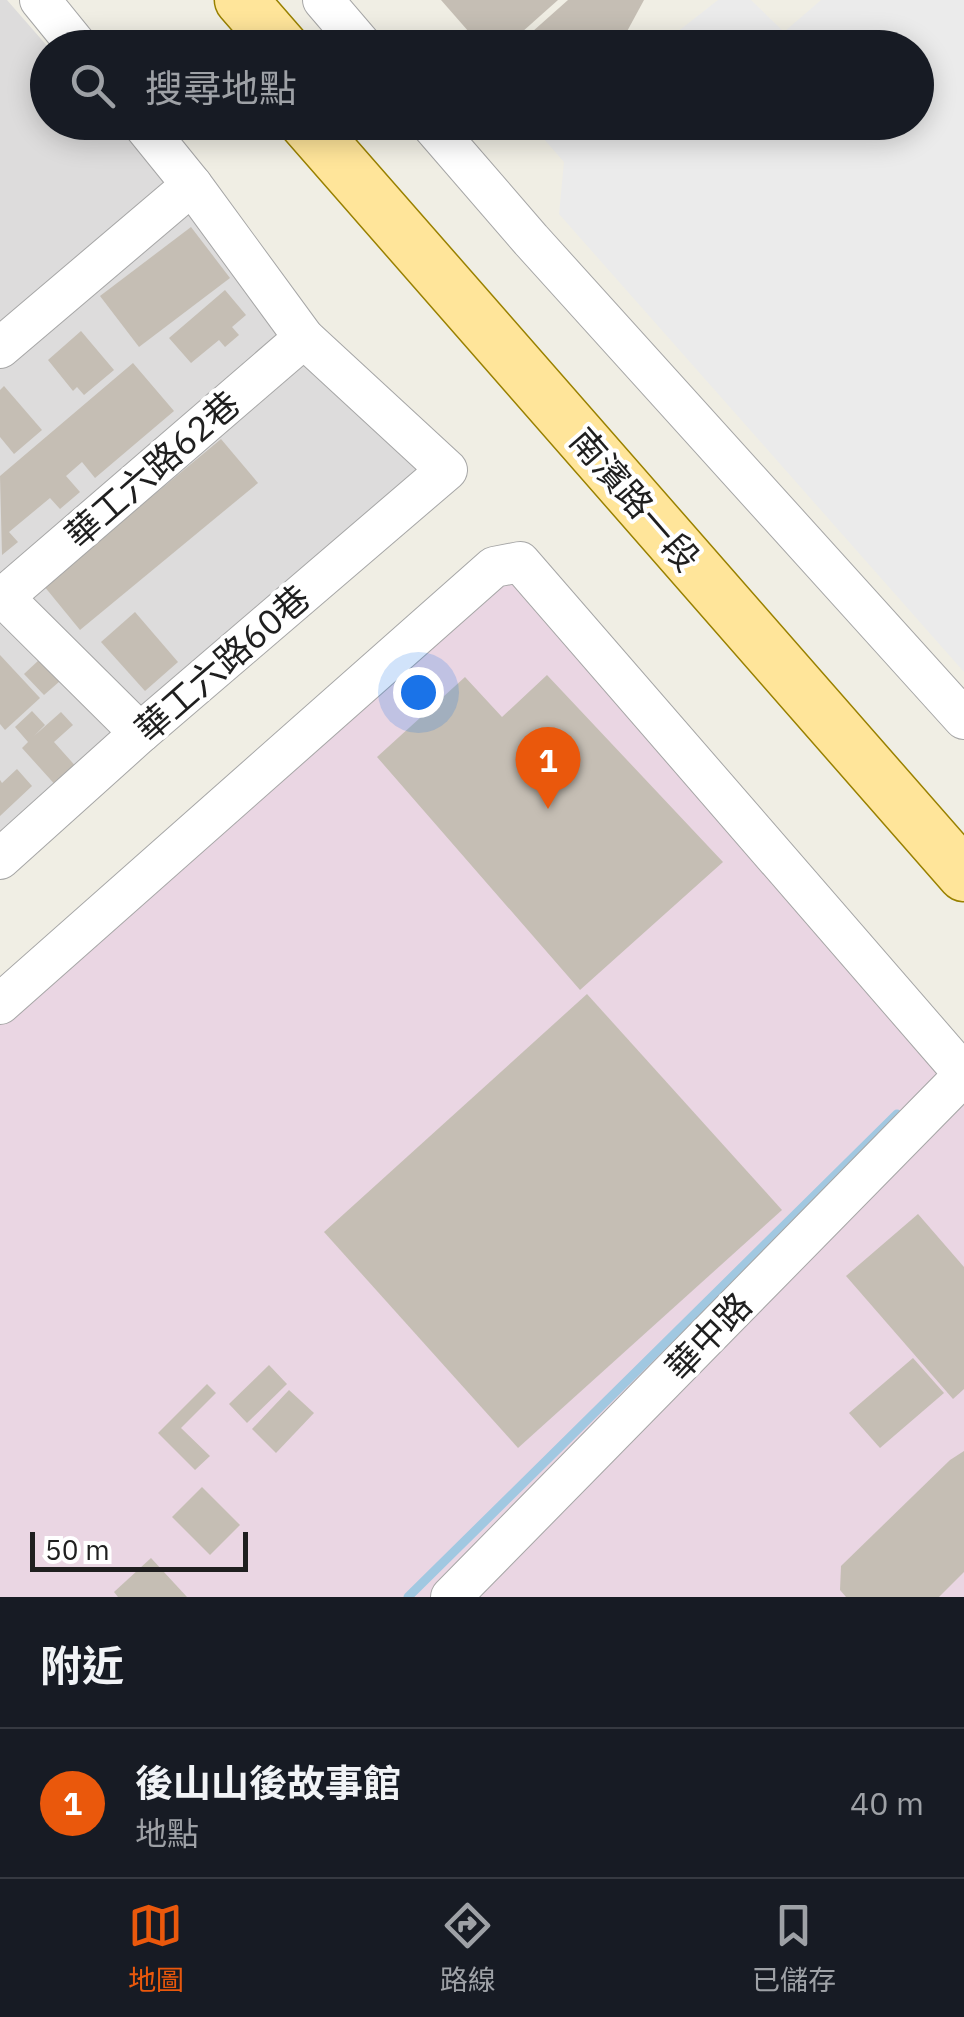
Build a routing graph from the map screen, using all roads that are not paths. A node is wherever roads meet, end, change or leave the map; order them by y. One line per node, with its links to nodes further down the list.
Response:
1 (40, 0): 5 (street)
2 (200, 0): 6 (main road)
3 (241, 0): 7 (main road)
4 (323, 0): 8 (street)
5 (64, 30)
6 (225, 30)
7 (267, 30)
8 (349, 30)
9 (155, 140): 13 (street)
10 (322, 140): 21 (main road, 南濱路一段)
11 (364, 140): 19 (main road, 南濱路一段)
12 (445, 140): 17 (street)
13 (192, 185): 14 (street); 15 (street)
14 (304, 338): 16 (street, 華工六路62巷); 18 (street, 華工六路60巷)
15 (0, 348)
16 (1, 597): 18 (street)
17 (964, 719)
18 (140, 733): 20 (street, 華工六路60巷)
19 (964, 823)
20 (0, 859)
21 (964, 875)
22 (0, 1004): 23 (street)
23 (964, 1075): 24 (street, 華中路)
24 (452, 1597)

